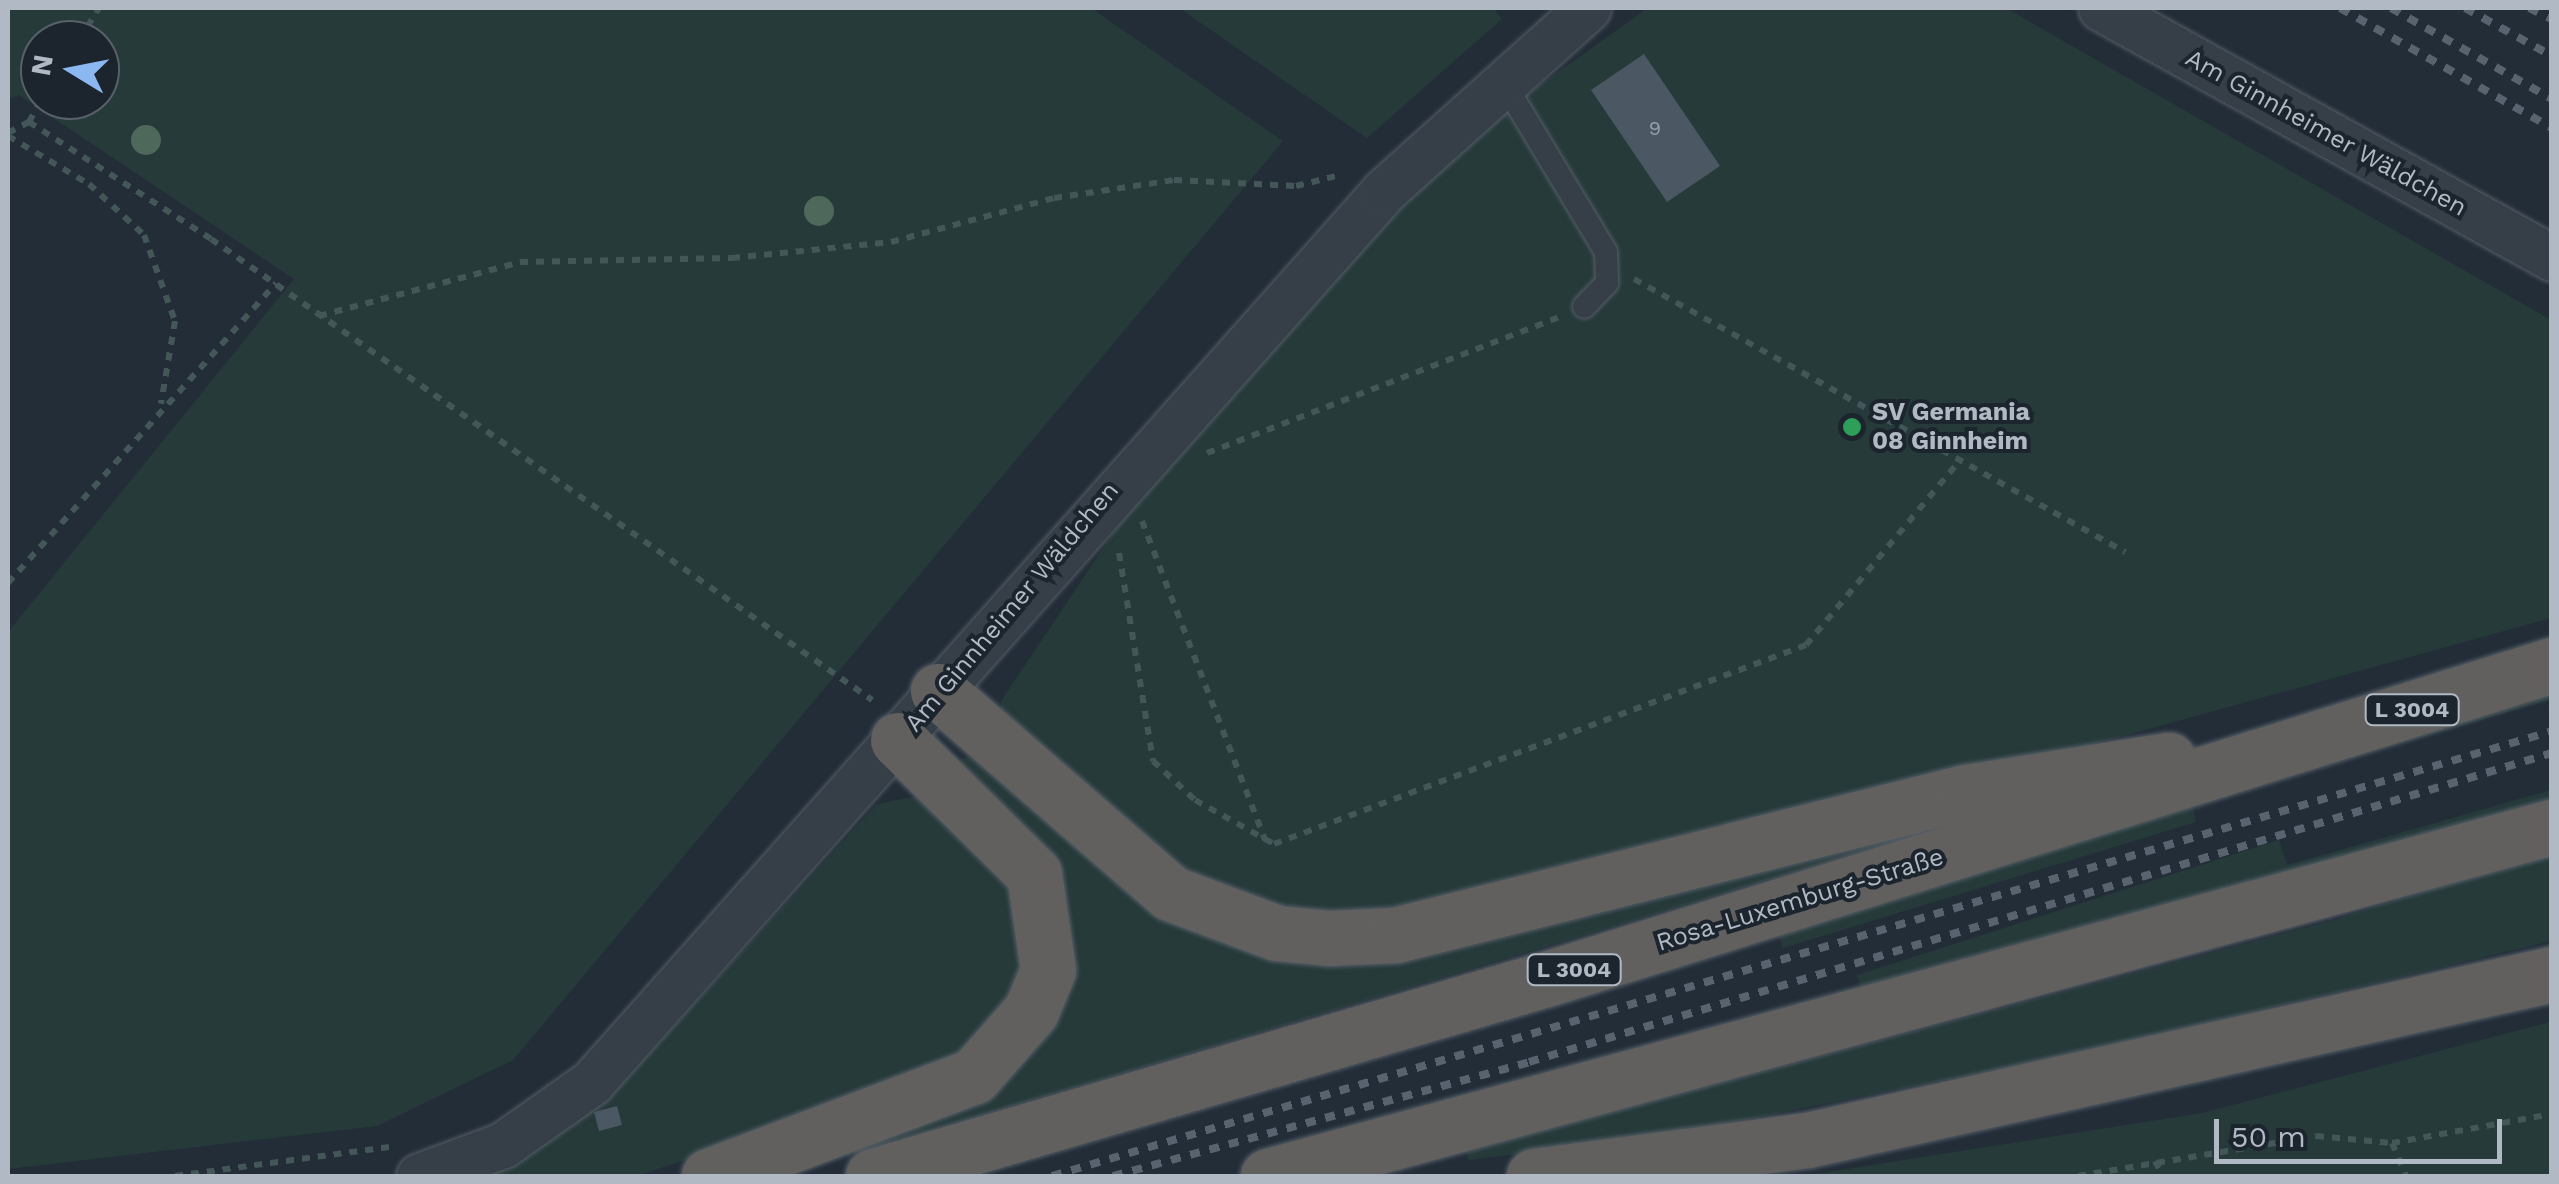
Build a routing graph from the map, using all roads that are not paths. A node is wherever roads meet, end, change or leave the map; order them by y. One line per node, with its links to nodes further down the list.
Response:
1 (1588, 8): 3 (street, Am Ginnheimer Wäldchen)
2 (2101, 8): 4 (street, Am Ginnheimer Wäldchen)
3 (1504, 83): 5 (lane); 7 (street, Am Ginnheimer Wäldchen)
4 (2552, 258)
5 (1584, 307)
6 (2552, 664): 9 (highway, Rosa-Luxemburg-Straße / L 3004)
7 (912, 688): 8 (street, Am Ginnheimer Wäldchen); 9 (highway)
8 (877, 718): 12 (street, Am Ginnheimer Wäldchen); 13 (highway)
9 (2271, 754): 14 (highway, Rosa-Luxemburg-Straße / L 3004)
10 (2552, 826): 15 (highway)
11 (2552, 974): 16 (highway)
12 (416, 1158)
13 (709, 1176)
14 (873, 1176)
15 (1268, 1176)
16 (1534, 1176)

